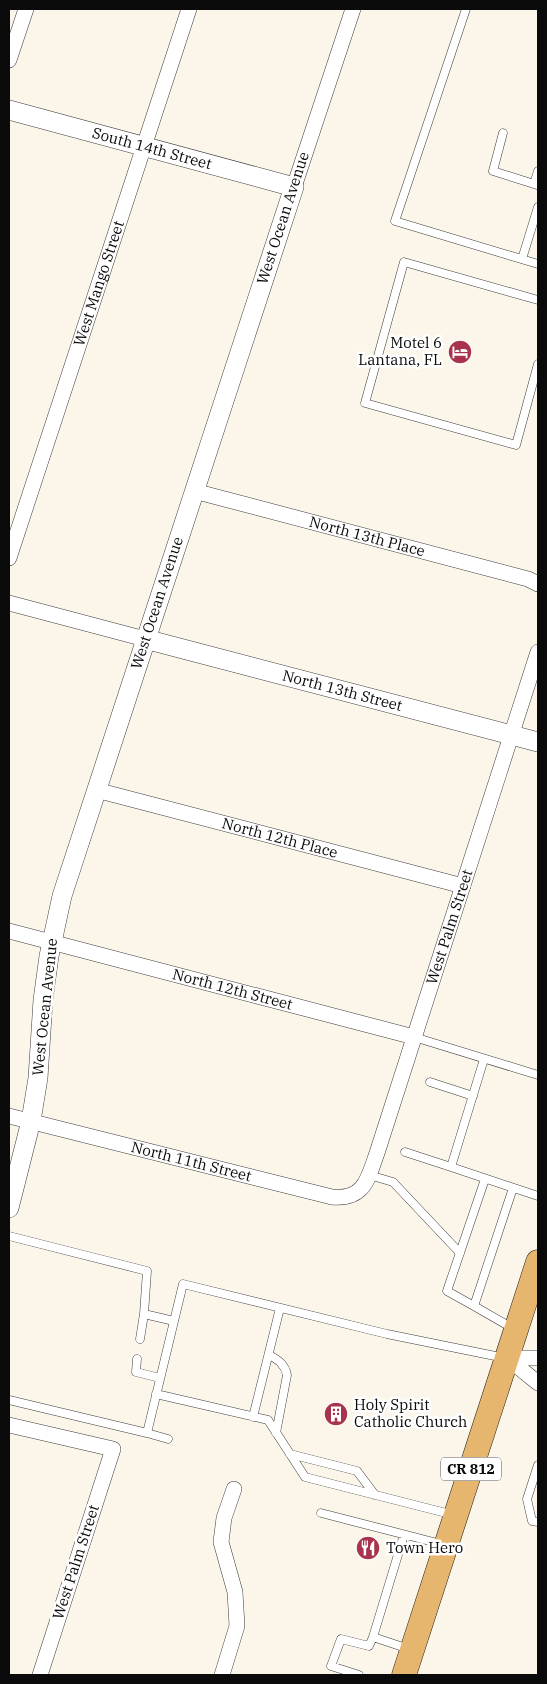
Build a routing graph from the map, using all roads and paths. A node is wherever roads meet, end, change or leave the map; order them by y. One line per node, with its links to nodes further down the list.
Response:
1 (26, 9): 5 (street)
2 (189, 9): 8 (street, West Mango Street)
3 (353, 9): 11 (street, West Ocean Avenue)
4 (466, 9): 13 (lane)
5 (9, 60)
6 (9, 110): 8 (street, South 14th Street)
7 (503, 133): 10 (lane)
8 (144, 146): 11 (street, South 14th Street); 18 (street, West Mango Street)
9 (538, 170): 10 (lane)
10 (536, 185)
11 (294, 187): 17 (street, West Ocean Avenue)
12 (537, 213): 13 (lane)
13 (522, 259): 14 (lane)
14 (538, 264)
15 (538, 300): 16 (lane)
16 (538, 364)
17 (194, 491): 19 (street, North 13th Place); 21 (street, West Ocean Avenue)
18 (9, 558)
19 (538, 584)
20 (9, 603): 21 (street)
21 (145, 639): 23 (street, North 13th Street); 25 (street, West Ocean Avenue)
22 (538, 652): 23 (street, West Palm Street)
23 (512, 735): 24 (street, North 13th Street); 26 (street, West Palm Street)
24 (538, 742)
25 (96, 790): 26 (street, North 12th Place); 28 (street, West Ocean Avenue)
26 (463, 886): 29 (street, West Palm Street)
27 (9, 931): 28 (street, North 12th Street)
28 (51, 942): 29 (street, North 12th Street); 35 (street, West Ocean Avenue)
29 (414, 1037): 30 (lane); 38 (street, West Palm Street)
30 (484, 1058): 31 (lane); 33 (lane)
31 (538, 1075)
32 (430, 1082): 33 (lane)
33 (473, 1096): 37 (lane)
34 (9, 1116): 35 (street, North 11th Street)
35 (31, 1121): 41 (street, North 11th Street); 43 (street, West Ocean Avenue)
36 (404, 1152): 37 (lane)
37 (451, 1167): 39 (lane)
38 (369, 1175): 41 (street, West Palm Street); 45 (lane)
39 (485, 1178): 40 (lane); 45 (lane)
40 (513, 1188): 42 (lane); 47 (lane)
41 (352, 1196)
42 (538, 1196)
43 (9, 1208)
44 (9, 1236): 49 (lane)
45 (460, 1253): 47 (lane)
46 (538, 1262): 51 (main road, CR 812)
47 (474, 1306): 51 (lane)
48 (280, 1308): 50 (lane); 53 (lane); 54 (lane)
49 (144, 1314): 50 (lane); 52 (lane)
50 (174, 1321): 57 (lane)
51 (516, 1330): 54 (main road, CR 812)
52 (140, 1339)
53 (269, 1355): 61 (lane); 64 (lane)
54 (507, 1358): 55 (street); 58 (street); 71 (main road, CR 812)
55 (538, 1358)
56 (137, 1359): 57 (lane)
57 (160, 1378): 59 (lane)
58 (538, 1382)
59 (156, 1394): 61 (lane); 63 (lane)
60 (9, 1400): 63 (lane)
61 (253, 1417): 64 (lane)
62 (9, 1425): 77 (street, West Palm Street)
63 (147, 1433): 65 (lane)
64 (276, 1433): 66 (lane)
65 (168, 1439)
66 (290, 1454): 69 (lane); 69 (lane)
67 (538, 1465): 72 (lane)
68 (234, 1489): 78 (street)
69 (375, 1495): 71 (lane)
70 (321, 1513): 73 (lane)
71 (456, 1516): 74 (main road, CR 812)
72 (535, 1521)
73 (404, 1535): 74 (lane); 75 (lane)
74 (446, 1546): 76 (main road, CR 812)
75 (372, 1637): 76 (lane); 79 (lane)
76 (413, 1650): 80 (main road, CR 812)
77 (40, 1675)
78 (222, 1675)
79 (359, 1675)
80 (404, 1675)

